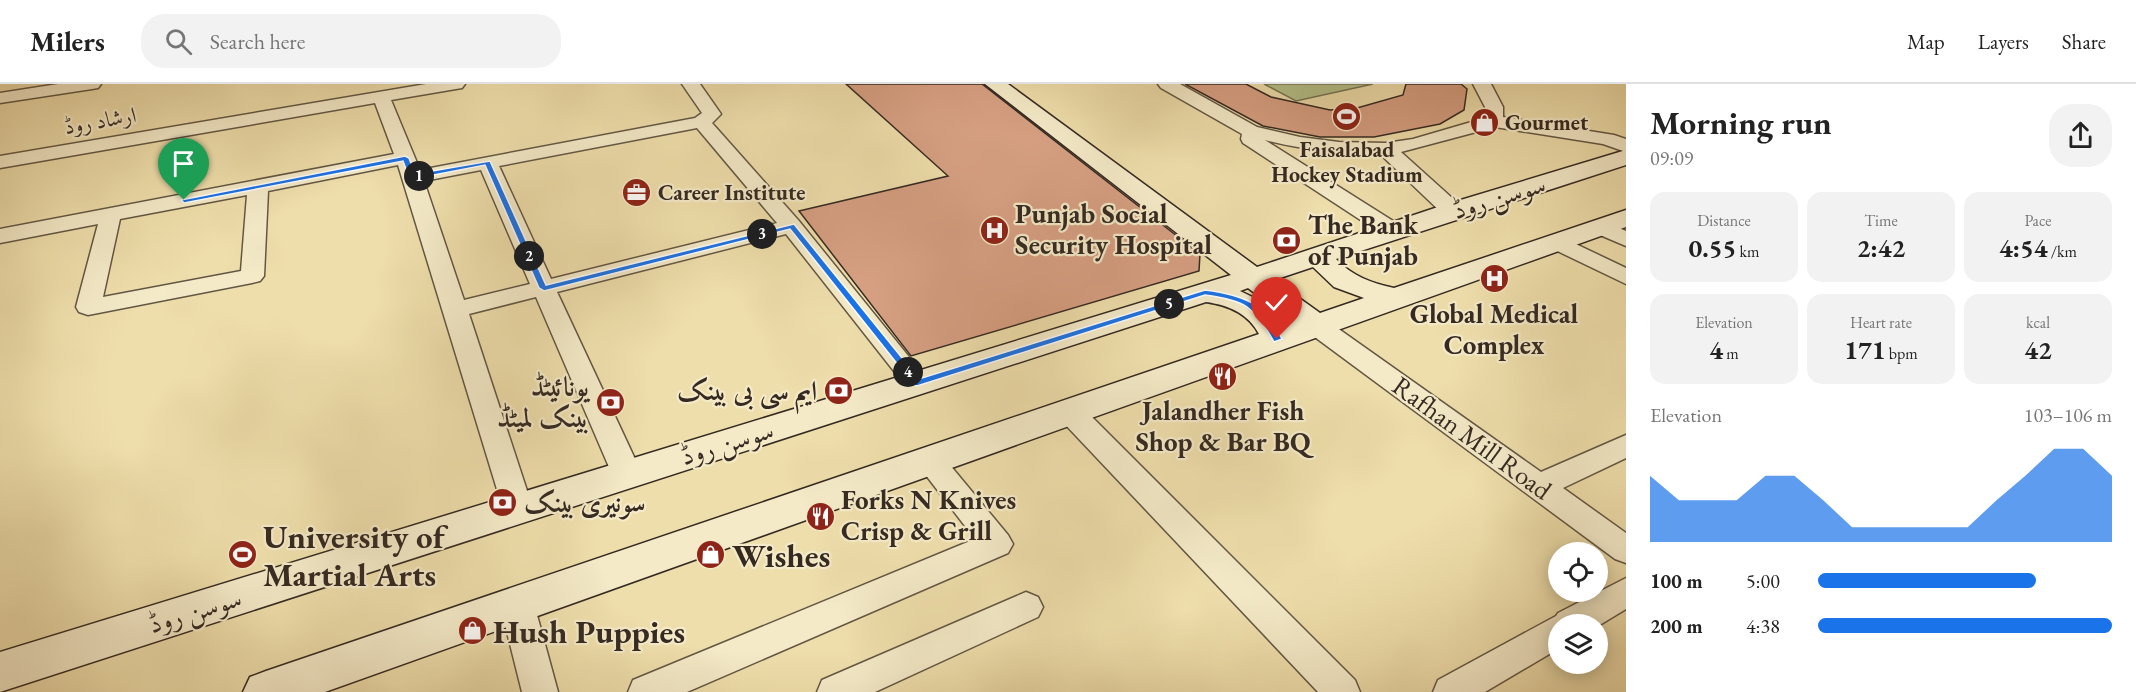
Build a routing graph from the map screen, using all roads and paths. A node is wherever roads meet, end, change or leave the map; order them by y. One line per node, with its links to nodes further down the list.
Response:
1 (92, 84): 8 (street)
2 (456, 84): 7 (street, ارشاد روڈ)
3 (691, 84): 10 (street)
4 (995, 84): 28 (street)
5 (1167, 84): 11 (street)
6 (1482, 84): 9 (street)
7 (381, 97): 15 (street, ارشاد روڈ); 17 (street)
8 (0, 98)
9 (1494, 121): 12 (street); 13 (street)
10 (701, 122): 16 (street); 21 (street)
11 (1251, 131): 13 (street); 23 (street)
12 (1626, 146)
13 (1386, 149): 19 (street)
14 (1626, 157): 19 (street, سوسن روڈ)
15 (0, 162)
16 (488, 163): 17 (street); 29 (street)
17 (409, 168): 18 (street); 32 (street)
18 (258, 186): 20 (street); 20 (street)
19 (1453, 211): 23 (street, سوسن روڈ)
20 (111, 214): 24 (street)
21 (792, 226): 29 (street); 35 (street)
22 (1618, 228): 25 (street)
23 (1393, 231): 26 (street, سوسن روڈ)
24 (0, 236)
25 (1557, 242): 27 (street); 31 (street)
26 (1319, 256): 28 (street, سوسن روڈ); 31 (street)
27 (1626, 277)
28 (1254, 278): 30 (street, سوسن روڈ); 33 (street)
29 (544, 288): 32 (street); 39 (street)
30 (1205, 293): 34 (street); 35 (street, سوسن روڈ)
31 (1398, 297): 33 (street)
32 (455, 310): 41 (street)
33 (1317, 326): 34 (street); 40 (street, Rafhan Mill Road)
34 (1277, 339): 36 (street)
35 (917, 383): 39 (street, سوسن روڈ)
36 (1070, 412): 38 (street); 53 (street)
37 (1626, 446): 40 (street)
38 (930, 461): 44 (street); 51 (street)
39 (627, 474): 41 (street, سوسن روڈ)
40 (1539, 486): 42 (street, Rafhan Mill Road)
41 (518, 509): 48 (street, سوسن روڈ)
42 (1626, 550)
43 (1626, 592): 46 (street)
44 (517, 604): 49 (street); 50 (street)
45 (1026, 607): 52 (street)
46 (1588, 614)
47 (1548, 637): 54 (street)
48 (0, 672)
49 (284, 689)
50 (540, 692)
51 (646, 692)
52 (835, 692)
53 (1342, 692)
54 (1451, 692)

